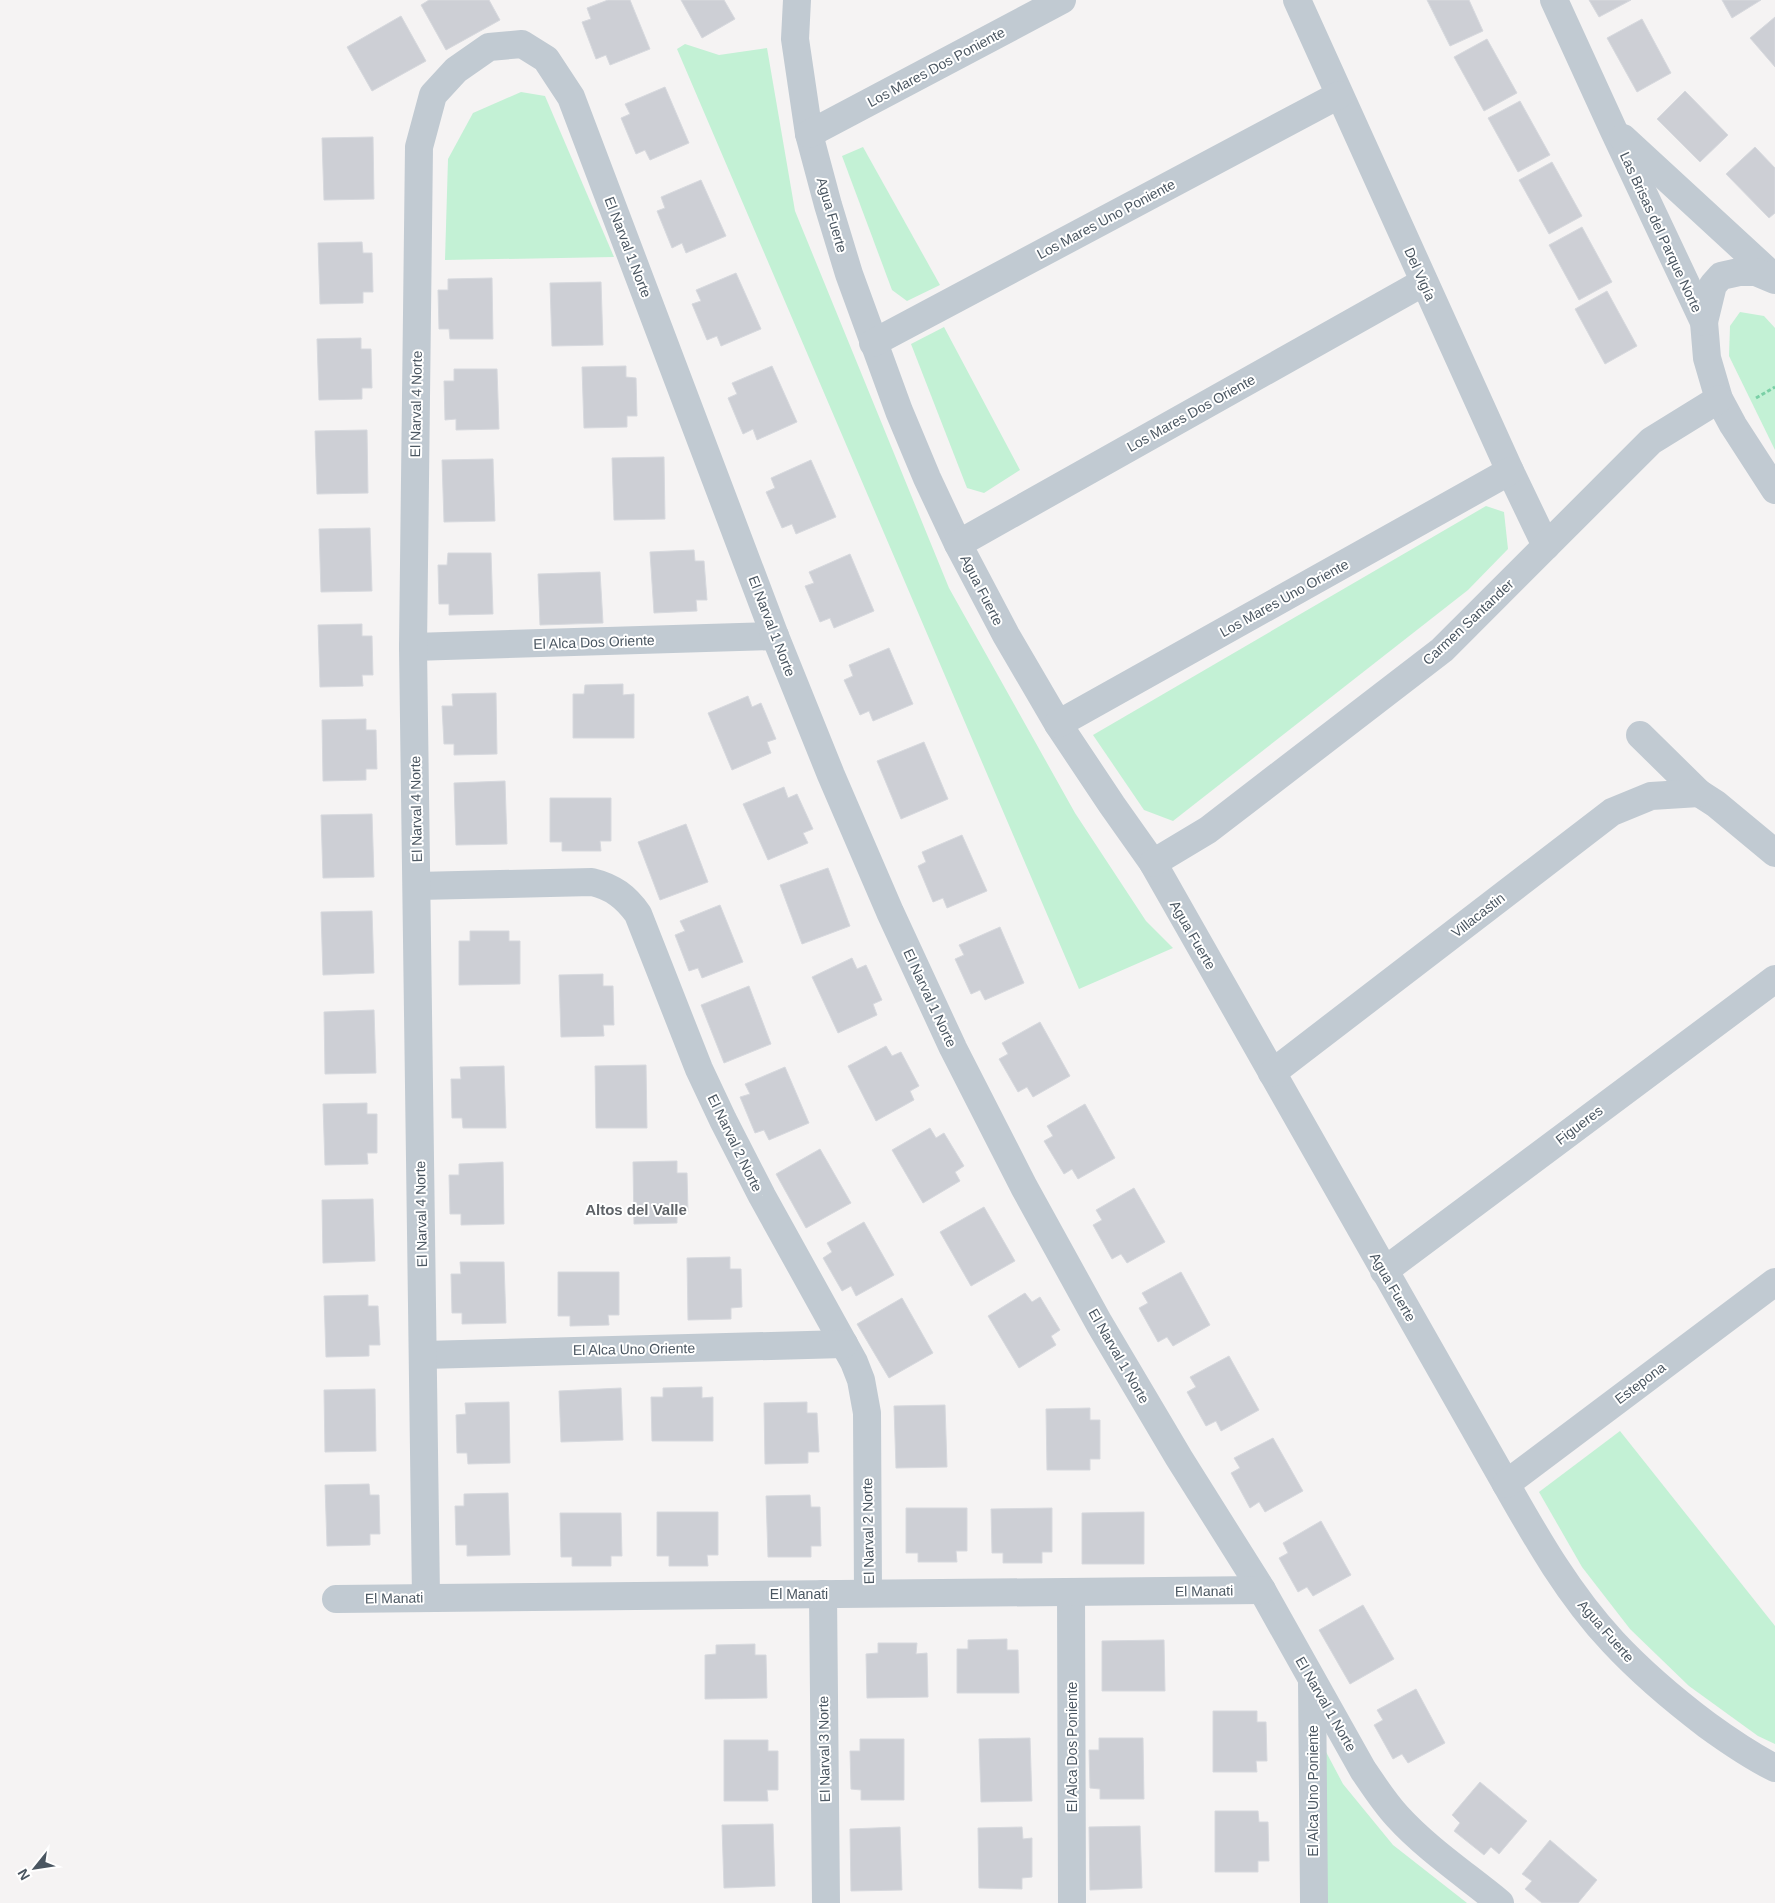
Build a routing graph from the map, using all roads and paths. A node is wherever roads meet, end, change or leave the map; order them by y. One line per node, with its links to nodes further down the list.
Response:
1 (797, 0): 8 (street, Agua Fuerte)
2 (1062, 0): 8 (street, Los Mares Dos Poniente)
3 (1296, 0): 6 (street, Del Vigía)
4 (1554, 0): 7 (street, Las Brisas del Parque Norte)
5 (489, 47): 18 (street, El Narval 1 Norte); 19 (street, El Narval 4 Norte)
6 (1339, 94): 10 (street, Del Vigía); 12 (street, Los Mares Uno Poniente)
7 (1612, 129): 9 (street); 11 (street, Las Brisas del Parque Norte)
8 (809, 134): 12 (street, Agua Fuerte)
9 (1775, 279): 11 (street)
10 (1424, 282): 14 (street, Del Vigía); 16 (street, Los Mares Dos Oriente)
11 (1704, 322): 13 (street, Las Brisas del Parque Norte)
12 (873, 343): 16 (street, Agua Fuerte)
13 (1719, 399): 15 (street, Las Brisas del Parque Norte); 17 (street, Carmen Santander)
14 (1510, 471): 17 (street, Del Vigía); 20 (street, Los Mares Uno Oriente)
15 (1775, 490)
16 (958, 544): 20 (street, Agua Fuerte)
17 (1546, 546): 24 (street, Carmen Santander)
18 (775, 636): 19 (street, El Alca Dos Oriente); 33 (street, El Narval 1 Norte)
19 (413, 647): 25 (street, El Narval 4 Norte)
20 (1058, 724): 24 (street, Agua Fuerte)
21 (1640, 735): 22 (street)
22 (1699, 793): 23 (street); 27 (street, Villacastin)
23 (1775, 852)
24 (1153, 863): 27 (street, Agua Fuerte)
25 (417, 886): 30 (street, El Narval 2 Norte); 31 (street, El Narval 4 Norte)
26 (1775, 980): 28 (street, Figueres)
27 (1272, 1073): 28 (street, Agua Fuerte)
28 (1384, 1271): 32 (street, Agua Fuerte)
29 (1775, 1282): 32 (street, Estepona)
30 (844, 1344): 31 (street, El Alca Uno Oriente); 36 (street, El Narval 2 Norte)
31 (423, 1354): 37 (street, El Narval 4 Norte)
32 (1506, 1484): 40 (street, Agua Fuerte)
33 (1262, 1590): 34 (street, El Manati); 39 (street, El Narval 1 Norte)
34 (1071, 1592): 36 (street, El Manati); 42 (street, El Alca Dos Poniente)
35 (823, 1594): 36 (street, El Manati); 37 (street, El Manati); 41 (street, El Narval 3 Norte)
36 (868, 1594)
37 (426, 1598): 38 (street, El Manati)
38 (336, 1599)
39 (1312, 1680): 43 (street, El Alca Uno Poniente); 44 (street, El Narval 1 Norte)
40 (1775, 1768)
41 (826, 1903)
42 (1072, 1903)
43 (1314, 1903)
44 (1500, 1903)

